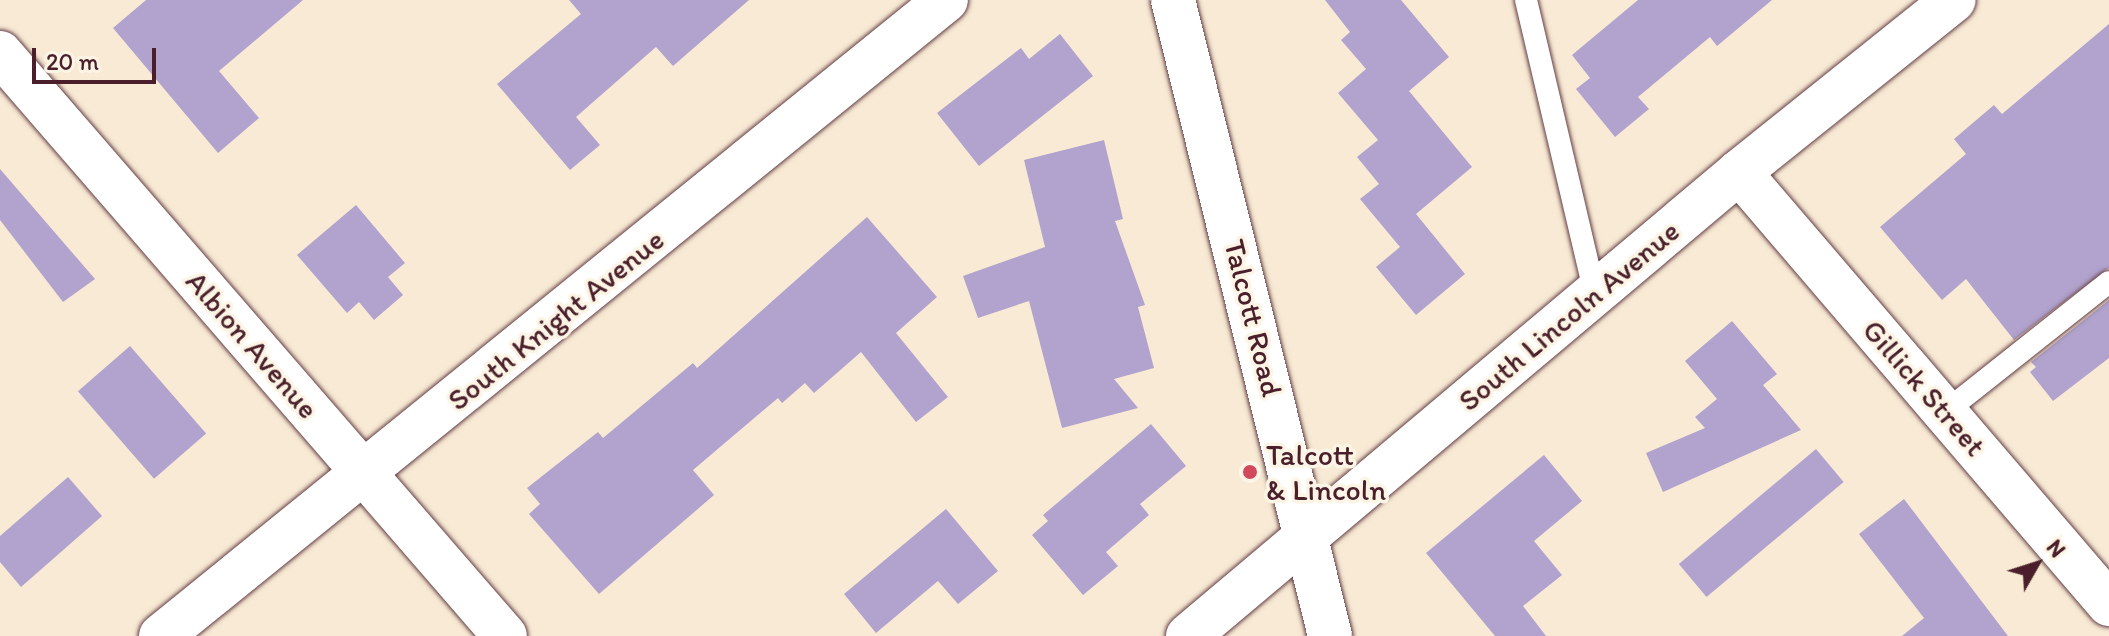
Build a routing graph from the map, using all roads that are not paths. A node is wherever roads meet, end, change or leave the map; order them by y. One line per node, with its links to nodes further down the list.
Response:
1 (946, 0): 10 (street, South Knight Avenue)
2 (1173, 0): 11 (street, Talcott Road)
3 (1526, 0): 8 (lane)
4 (1954, 0): 6 (street, South Lincoln Avenue)
5 (0, 53): 10 (street, Albion Avenue)
6 (1739, 172): 8 (street, South Lincoln Avenue); 9 (street, Gillick Street)
7 (2109, 282): 9 (lane)
8 (1595, 295): 11 (street, South Lincoln Avenue)
9 (1945, 412): 12 (street, Gillick Street)
10 (365, 476): 13 (street, South Knight Avenue); 14 (street, Albion Avenue)
11 (1307, 535): 15 (street, South Lincoln Avenue); 16 (street, Talcott Road)
12 (2109, 604)
13 (161, 636)
14 (505, 636)
15 (1188, 636)
16 (1330, 636)

